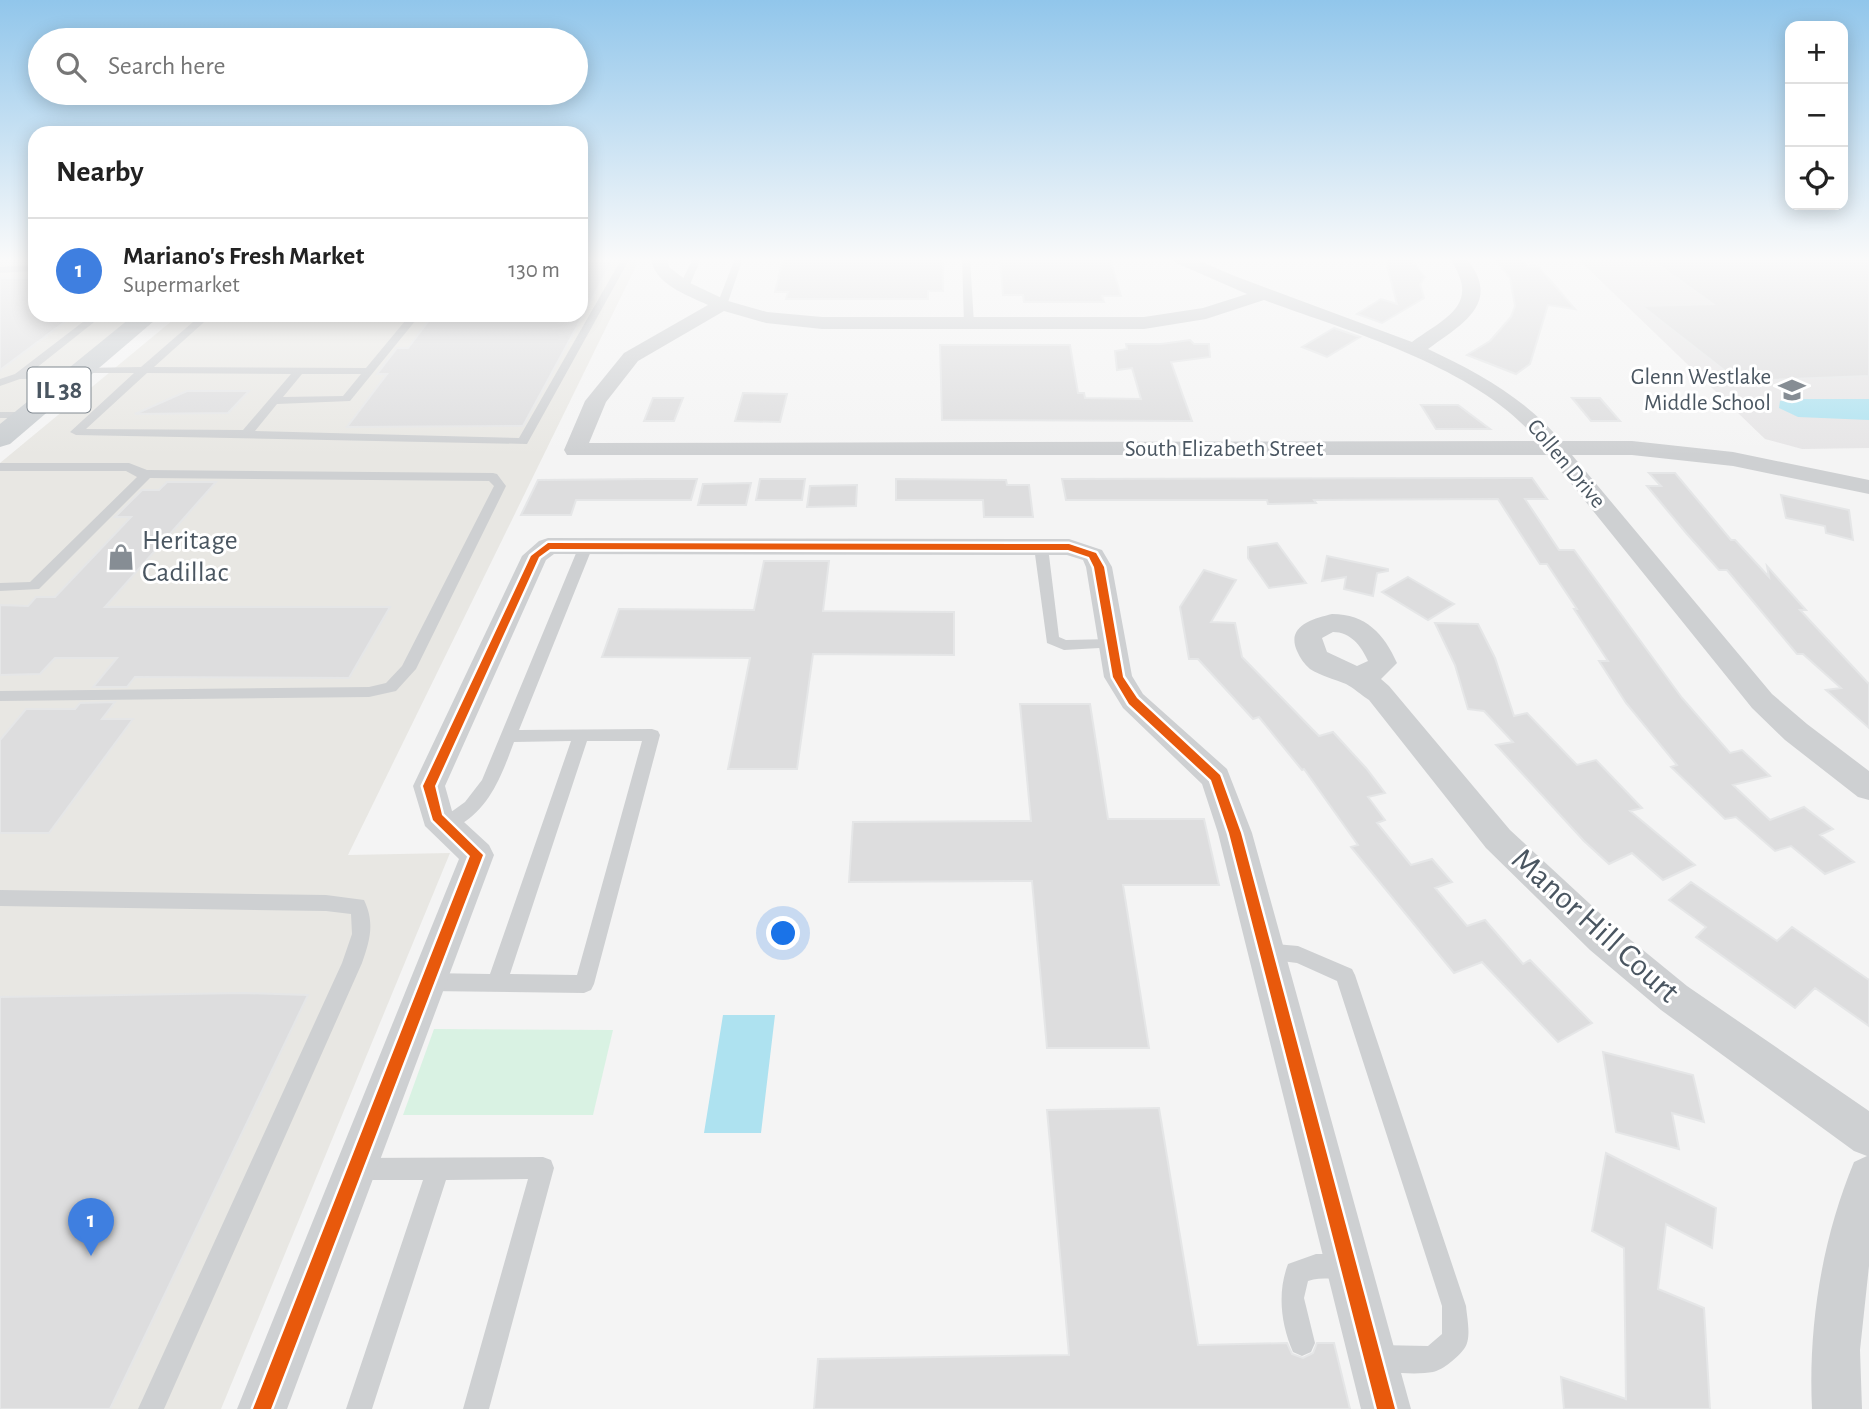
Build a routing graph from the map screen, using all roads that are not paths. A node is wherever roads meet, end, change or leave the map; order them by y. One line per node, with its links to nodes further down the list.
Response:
1 (87, 324): 17 (lane)
2 (138, 324): 16 (main road, IL 38)
3 (197, 324): 13 (lane)
4 (407, 324): 15 (lane)
5 (589, 324): 22 (lane)
6 (689, 324): 24 (street, South Elizabeth Street)
7 (933, 324): 8 (street)
8 (969, 324): 9 (street)
9 (1127, 324)
10 (1345, 324): 12 (street, Collen Drive)
11 (1449, 324): 12 (street)
12 (1413, 349): 24 (street, Collen Drive)
13 (144, 370): 14 (lane); 16 (lane); 22 (lane)
14 (299, 371): 15 (lane); 19 (lane)
15 (366, 371): 19 (lane)
16 (79, 373): 17 (lane); 21 (main road, IL 38)
17 (19, 376): 18 (lane)
18 (0, 383)
19 (275, 401): 22 (lane)
20 (0, 415): 21 (lane)
21 (28, 415): 23 (main road, IL 38)
22 (246, 434)
23 (0, 438)
24 (1555, 448): 27 (street, South Elizabeth Street); 36 (street, Collen Drive)
25 (0, 467): 26 (lane)
26 (147, 474): 30 (lane); 33 (lane)
27 (1869, 487)
28 (586, 546): 29 (street); 35 (lane); 37 (street)
29 (1041, 547): 31 (street); 31 (lane)
30 (0, 587)
31 (1112, 644): 39 (street)
32 (1357, 677): 42 (street, Manor Hill Court)
33 (0, 696)
34 (581, 735): 35 (lane); 41 (lane); 41 (lane)
35 (508, 736): 37 (lane)
36 (1869, 788)
37 (446, 825): 40 (street)
38 (0, 898): 49 (lane)
39 (1266, 953): 46 (street); 48 (lane)
40 (427, 982): 41 (lane); 44 (street)
41 (497, 983)
42 (1869, 1136)
43 (439, 1168): 44 (lane); 51 (lane); 52 (lane)
44 (355, 1169): 50 (street)
45 (1869, 1177): 54 (street)
46 (1349, 1266): 47 (lane); 48 (street)
47 (1302, 1343)
48 (1373, 1358): 53 (street)
49 (151, 1409)
50 (262, 1409)
51 (359, 1409)
52 (476, 1409)
53 (1386, 1409)
54 (1837, 1409)

